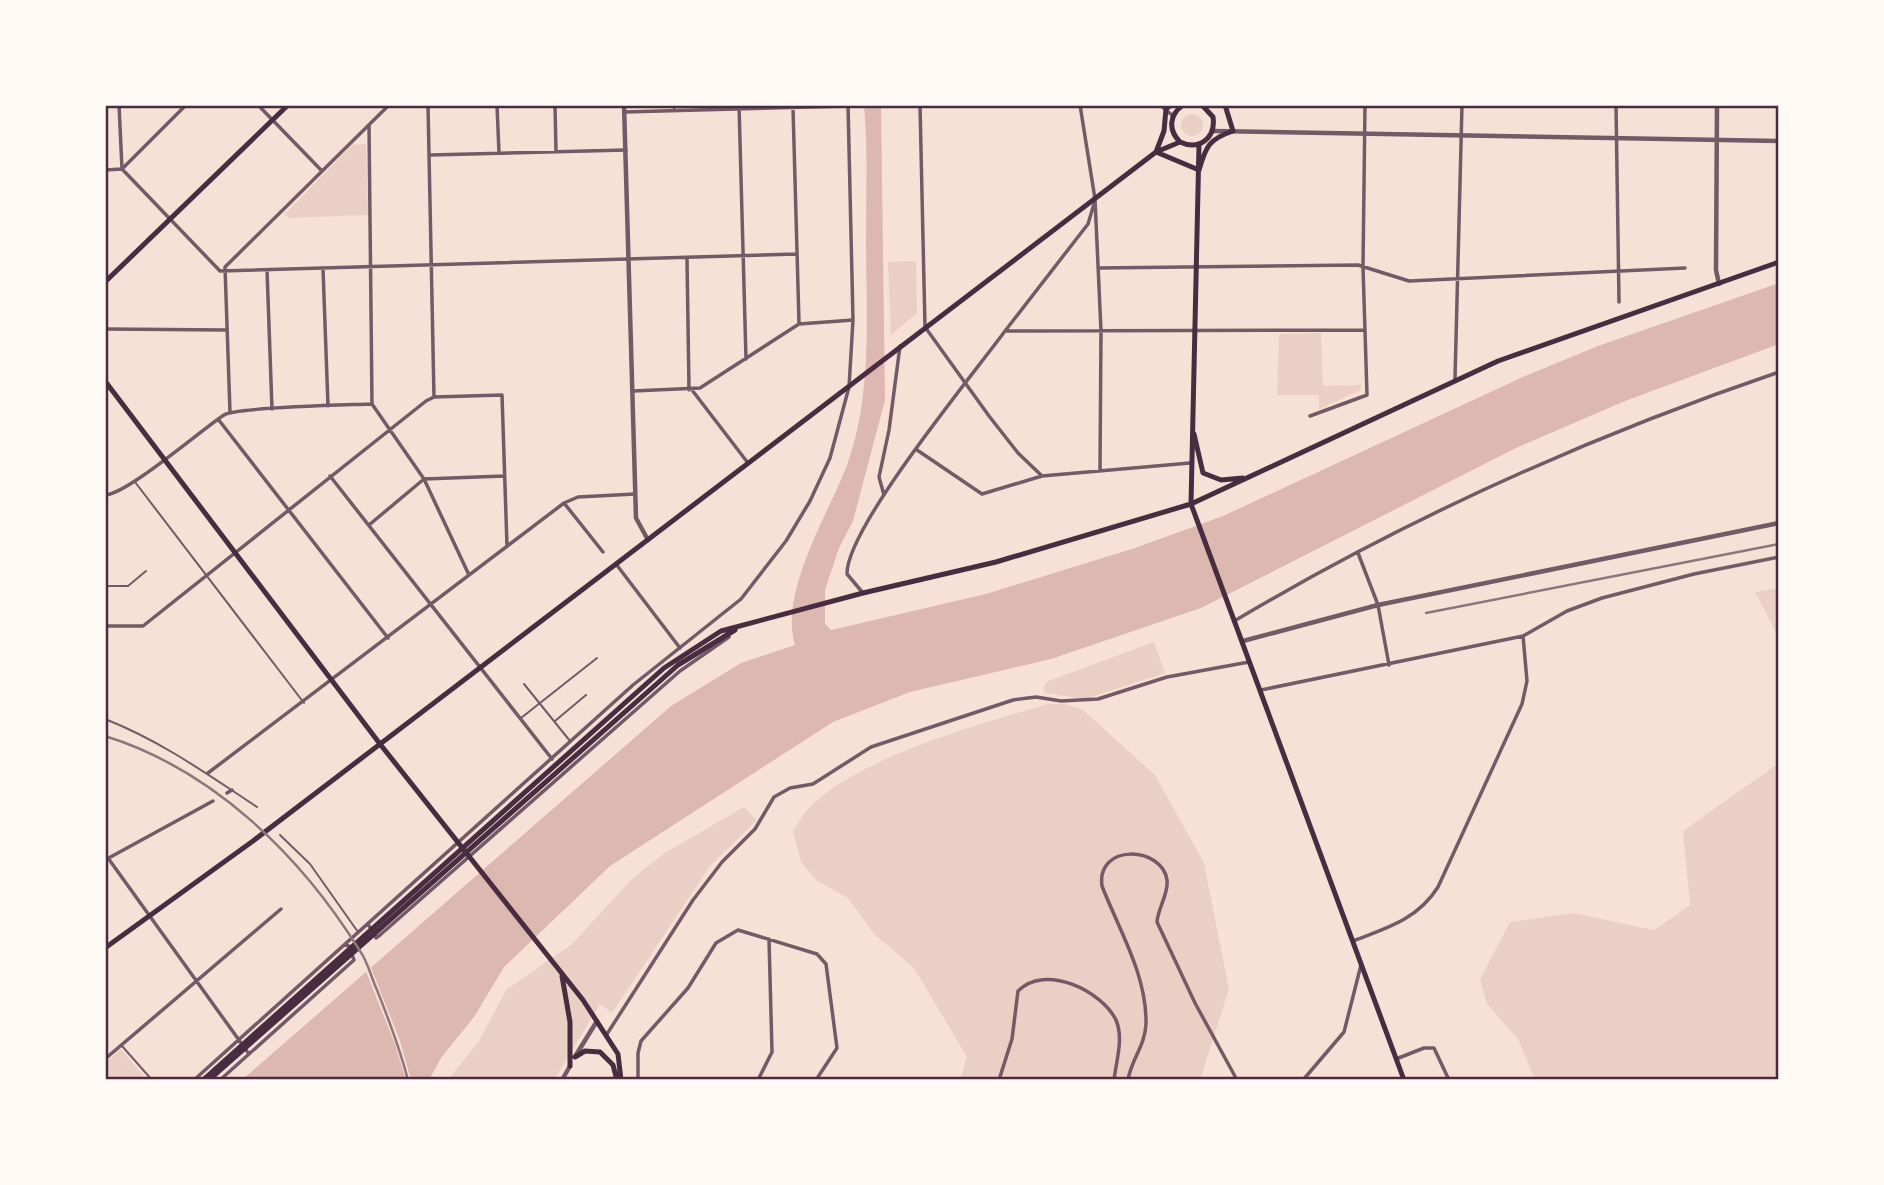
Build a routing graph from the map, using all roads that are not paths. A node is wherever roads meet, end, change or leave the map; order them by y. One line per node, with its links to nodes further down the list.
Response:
1 (119, 105): 43 (street)
2 (186, 105): 43 (street)
3 (258, 105): 27 (street)
4 (288, 105): 27 (main road)
5 (390, 105): 28 (street)
6 (428, 105): 42 (street)
7 (497, 105): 41 (street)
8 (555, 105): 39 (street)
9 (624, 105): 24 (street)
10 (673, 105): 25 (lane)
11 (920, 105): 70 (street)
12 (1080, 105): 47 (street)
13 (1183, 105): 26 (main road)
14 (1225, 105): 30 (main road)
15 (1365, 105): 31 (street)
16 (1462, 105): 32 (street)
17 (1616, 105): 33 (street)
18 (1717, 105): 34 (street)
19 (848, 106): 23 (street); 68 (street)
20 (1165, 106): 26 (street); 40 (main road)
21 (1205, 106): 29 (main road)
22 (739, 108): 23 (street); 25 (street); 50 (street)
23 (793, 108): 49 (street)
24 (624, 112): 25 (street); 38 (street)
25 (675, 112)
26 (1173, 116): 36 (main road)
27 (272, 120): 46 (street); 48 (main road)
28 (369, 125): 46 (street); 57 (street)
29 (1213, 131): 30 (street); 37 (main road)
30 (1233, 131): 31 (street); 45 (main road)
31 (1365, 134): 32 (street); 56 (street)
32 (1461, 137): 33 (street); 64 (street)
33 (1616, 138): 34 (street); 63 (street)
34 (1716, 141): 35 (street); 66 (street)
35 (1779, 141)
36 (1180, 142): 37 (main road); 40 (main road)
37 (1199, 145): 45 (main road)
38 (625, 150): 39 (street); 52 (street)
39 (556, 152): 41 (street)
40 (1156, 152): 45 (main road); 47 (main road)
41 (499, 153): 42 (street)
42 (430, 155): 54 (street)
43 (122, 169): 44 (street); 48 (street)
44 (105, 170)
45 (1199, 170): 55 (main road)
46 (322, 171): 62 (street)
47 (1095, 198): 58 (street); 70 (main road); 75 (street)
48 (169, 218): 62 (street); 65 (main road)
49 (797, 254): 50 (street); 69 (street)
50 (744, 256): 51 (street); 78 (street)
51 (687, 259): 52 (street); 84 (street)
52 (629, 261): 54 (street); 85 (street)
53 (1779, 262): 66 (main road)
54 (431, 266): 57 (street); 86 (street)
55 (1197, 266): 56 (street); 58 (street); 73 (main road)
56 (1363, 267): 64 (street); 74 (street)
57 (370, 268): 60 (street); 87 (street)
58 (1098, 268): 76 (street)
59 (1685, 268): 63 (street)
60 (323, 269): 61 (street); 88 (street)
61 (267, 270): 62 (street); 89 (street)
62 (225, 271): 72 (street)
63 (1618, 272): 64 (street); 67 (street)
64 (1456, 279): 80 (street)
65 (107, 280)
66 (1719, 284): 80 (main road)
67 (1619, 302)
68 (853, 320): 69 (street); 83 (street)
69 (799, 324): 78 (street)
70 (925, 327): 77 (main road); 82 (street)
71 (105, 329): 72 (street)
72 (227, 330): 90 (street)
73 (1195, 330): 74 (street); 76 (street); 93 (main road)
74 (1364, 330): 91 (street)
75 (1005, 331): 76 (street); 82 (street)
76 (1101, 331): 99 (street)
77 (900, 346): 83 (main road); 108 (street)
78 (746, 359): 84 (street)
79 (1779, 372): 118 (street)
80 (1455, 379): 103 (main road)
81 (105, 381): 96 (main road)
82 (965, 386): 95 (street); 102 (street)
83 (849, 387): 97 (main road); 134 (street)
84 (690, 390): 85 (street); 97 (street)
85 (631, 391): 106 (street)
86 (434, 397): 94 (street); 101 (street)
87 (372, 404): 88 (street); 94 (street)
88 (328, 407): 89 (street)
89 (272, 409): 90 (street)
90 (230, 412): 92 (street)
91 (1310, 416)
92 (218, 419): 96 (street); 111 (street)
93 (1192, 424): 98 (main road); 103 (main road)
94 (388, 429): 100 (street); 104 (street)
95 (917, 450): 102 (street); 108 (street)
96 (166, 457): 105 (street); 116 (main road)
97 (748, 463): 114 (main road)
98 (1190, 463): 99 (street); 110 (main road)
99 (1100, 471): 102 (street)
100 (330, 476): 111 (street); 113 (street)
101 (505, 476): 104 (street); 115 (street)
102 (1042, 476)
103 (1250, 478): 110 (main road)
104 (425, 479): 113 (street); 123 (street)
105 (134, 481): 107 (street); 122 (lane)
106 (635, 494): 109 (street); 114 (street)
107 (105, 495)
108 (884, 495): 125 (street)
109 (564, 503): 115 (street); 117 (street)
110 (1191, 504): 125 (main road); 128 (main road)
111 (289, 508): 116 (street); 132 (street)
112 (1779, 523): 126 (street)
113 (369, 525): 127 (street)
114 (648, 540): 120 (main road)
115 (507, 546): 123 (street)
116 (236, 551): 122 (street); 140 (main road)
117 (603, 552)
118 (1358, 552): 126 (street); 128 (street)
119 (1779, 557): 131 (street)
120 (616, 564): 134 (street); 138 (main road)
121 (146, 571): 124 (lane)
122 (204, 575): 129 (street); 144 (lane)
123 (469, 575): 127 (street)
124 (105, 586)
125 (863, 593): 130 (main road)
126 (1378, 605): 133 (street); 137 (street)
127 (432, 606): 132 (street); 138 (street)
128 (1236, 620): 133 (main road)
129 (105, 626)
130 (744, 626): 139 (main road); 151 (main road); 158 (street)
131 (1523, 636): 137 (street); 165 (street)
132 (388, 638): 140 (street)
133 (1243, 641): 136 (main road)
134 (680, 648): 139 (street); 149 (street)
135 (597, 658): 145 (lane)
136 (1251, 662): 142 (main road); 172 (street)
137 (1390, 665): 142 (street)
138 (480, 668): 146 (street); 150 (main road)
139 (664, 668): 151 (main road)
140 (333, 681): 144 (street); 150 (main road)
141 (524, 684): 145 (lane)
142 (1261, 690): 165 (main road)
143 (586, 695): 148 (lane)
144 (304, 703): 153 (street)
145 (538, 703): 146 (lane); 148 (lane)
146 (520, 718): 152 (street)
147 (105, 719): 153 (lane)
148 (554, 722): 149 (lane)
149 (571, 741): 152 (street)
150 (380, 744): 157 (main road); 161 (main road)
151 (582, 745): 182 (main road); 183 (main road)
152 (552, 759): 157 (street)
153 (208, 773): 155 (lane)
154 (213, 801): 159 (street)
155 (257, 807)
156 (280, 835): 163 (lane)
157 (460, 843): 158 (main road); 162 (street)
158 (469, 855): 162 (street); 169 (main road)
159 (107, 859): 161 (street)
160 (281, 909): 170 (street)
161 (151, 916): 167 (main road); 170 (street)
162 (368, 924): 163 (street)
163 (358, 933): 166 (street)
164 (769, 939): 187 (street); 188 (street); 189 (street)
165 (1353, 941): 168 (main road)
166 (345, 945): 173 (street); 175 (street)
167 (105, 948)
168 (1361, 963): 178 (main road); 194 (street)
169 (561, 973): 171 (main road); 179 (main road)
170 (198, 980): 173 (street); 174 (street)
171 (597, 1020): 172 (main road); 176 (street)
172 (607, 1034): 186 (main road)
173 (239, 1040): 175 (street); 181 (street)
174 (121, 1045): 177 (street); 180 (lane)
175 (249, 1054): 184 (street)
176 (575, 1057): 179 (street); 186 (main road)
177 (105, 1059)
178 (1396, 1059): 195 (main road); 196 (street)
179 (570, 1066): 185 (street)
180 (152, 1080)
181 (194, 1080)
182 (202, 1080)
183 (209, 1080)
184 (220, 1080)
185 (562, 1080)
186 (619, 1080)
187 (638, 1080)
188 (758, 1080)
189 (816, 1080)
190 (999, 1080): 191 (street)
191 (1115, 1080)
192 (1128, 1080): 193 (street)
193 (1237, 1080)
194 (1303, 1080)
195 (1404, 1080)
196 (1449, 1080)

